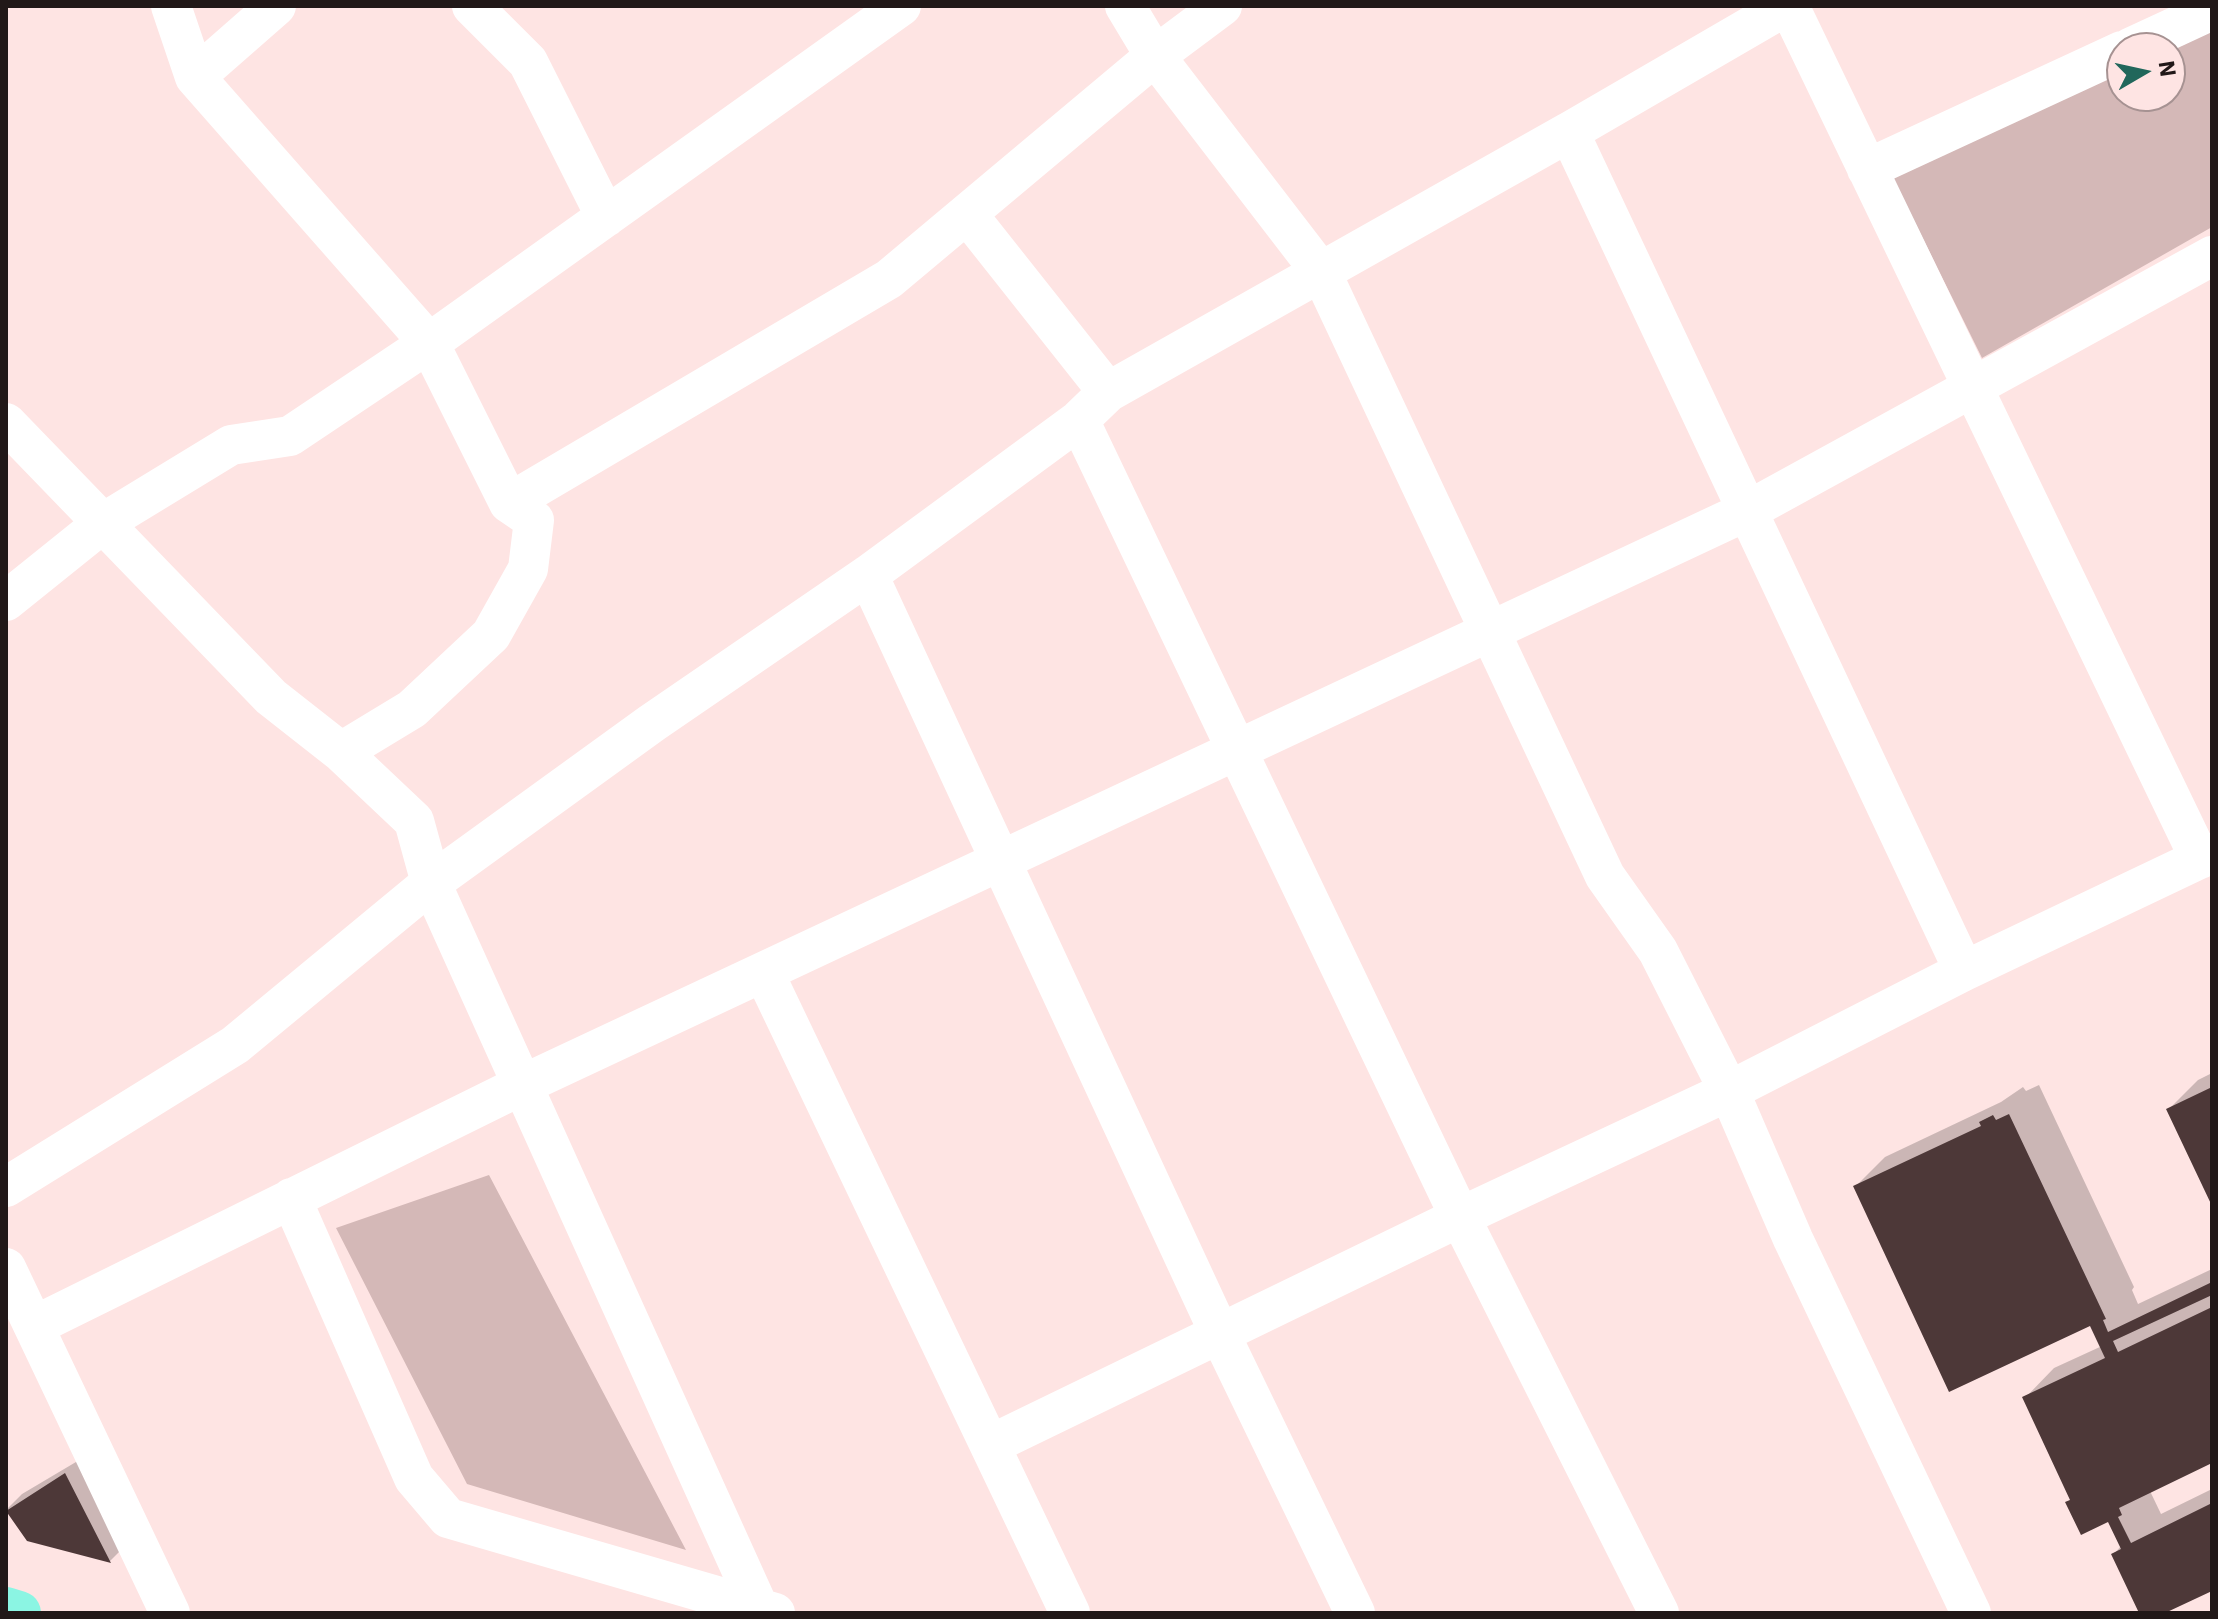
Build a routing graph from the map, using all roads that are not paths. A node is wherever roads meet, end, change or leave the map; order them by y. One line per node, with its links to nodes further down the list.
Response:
1 (171, 6): 12 (street)
2 (276, 6): 12 (street)
3 (472, 6): 16 (street)
4 (901, 6): 16 (street)
5 (1125, 6): 10 (street)
6 (1222, 6): 10 (street)
7 (1788, 6): 13 (street); 14 (street)
8 (2212, 10): 9 (street)
9 (2165, 32)
10 (1155, 56): 15 (street); 18 (street)
11 (2106, 58): 14 (street)
12 (195, 77): 19 (street)
13 (1569, 132): 18 (street); 25 (street)
14 (1867, 169): 20 (street)
15 (967, 214): 21 (street); 24 (street)
16 (606, 217): 19 (street)
17 (2211, 261): 20 (street)
18 (1321, 272): 21 (street); 29 (street)
19 (429, 343): 24 (street); 26 (street)
20 (1974, 388): 25 (street); 32 (street)
21 (1108, 392): 22 (street)
22 (1079, 420): 27 (street); 30 (street)
23 (6, 423): 26 (street)
24 (509, 503): 31 (street)
25 (1749, 510): 29 (street); 35 (street)
26 (103, 523): 28 (street); 31 (street)
27 (868, 575): 33 (street); 34 (street)
28 (6, 601)
29 (1490, 631): 30 (street); 38 (street)
30 (1238, 749): 33 (street); 41 (street)
31 (341, 752): 34 (street)
32 (2206, 856): 35 (street)
33 (1002, 860): 36 (street); 44 (street)
34 (431, 883): 37 (street); 39 (street)
35 (1964, 971): 38 (street)
36 (764, 973): 37 (street); 45 (street)
37 (522, 1085): 40 (street); 47 (street)
38 (1729, 1091): 41 (street); 53 (street)
39 (6, 1187)
40 (291, 1198): 43 (street); 47 (street)
41 (1460, 1217): 44 (street); 52 (street)
42 (6, 1268): 43 (street)
43 (34, 1326): 49 (street)
44 (1220, 1334): 45 (street); 51 (street)
45 (990, 1445): 50 (street)
46 (6, 1609): 48 (main road)
47 (765, 1612)
48 (19, 1613)
49 (170, 1613)
50 (1070, 1613)
51 (1355, 1613)
52 (1659, 1613)
53 (1971, 1613)

